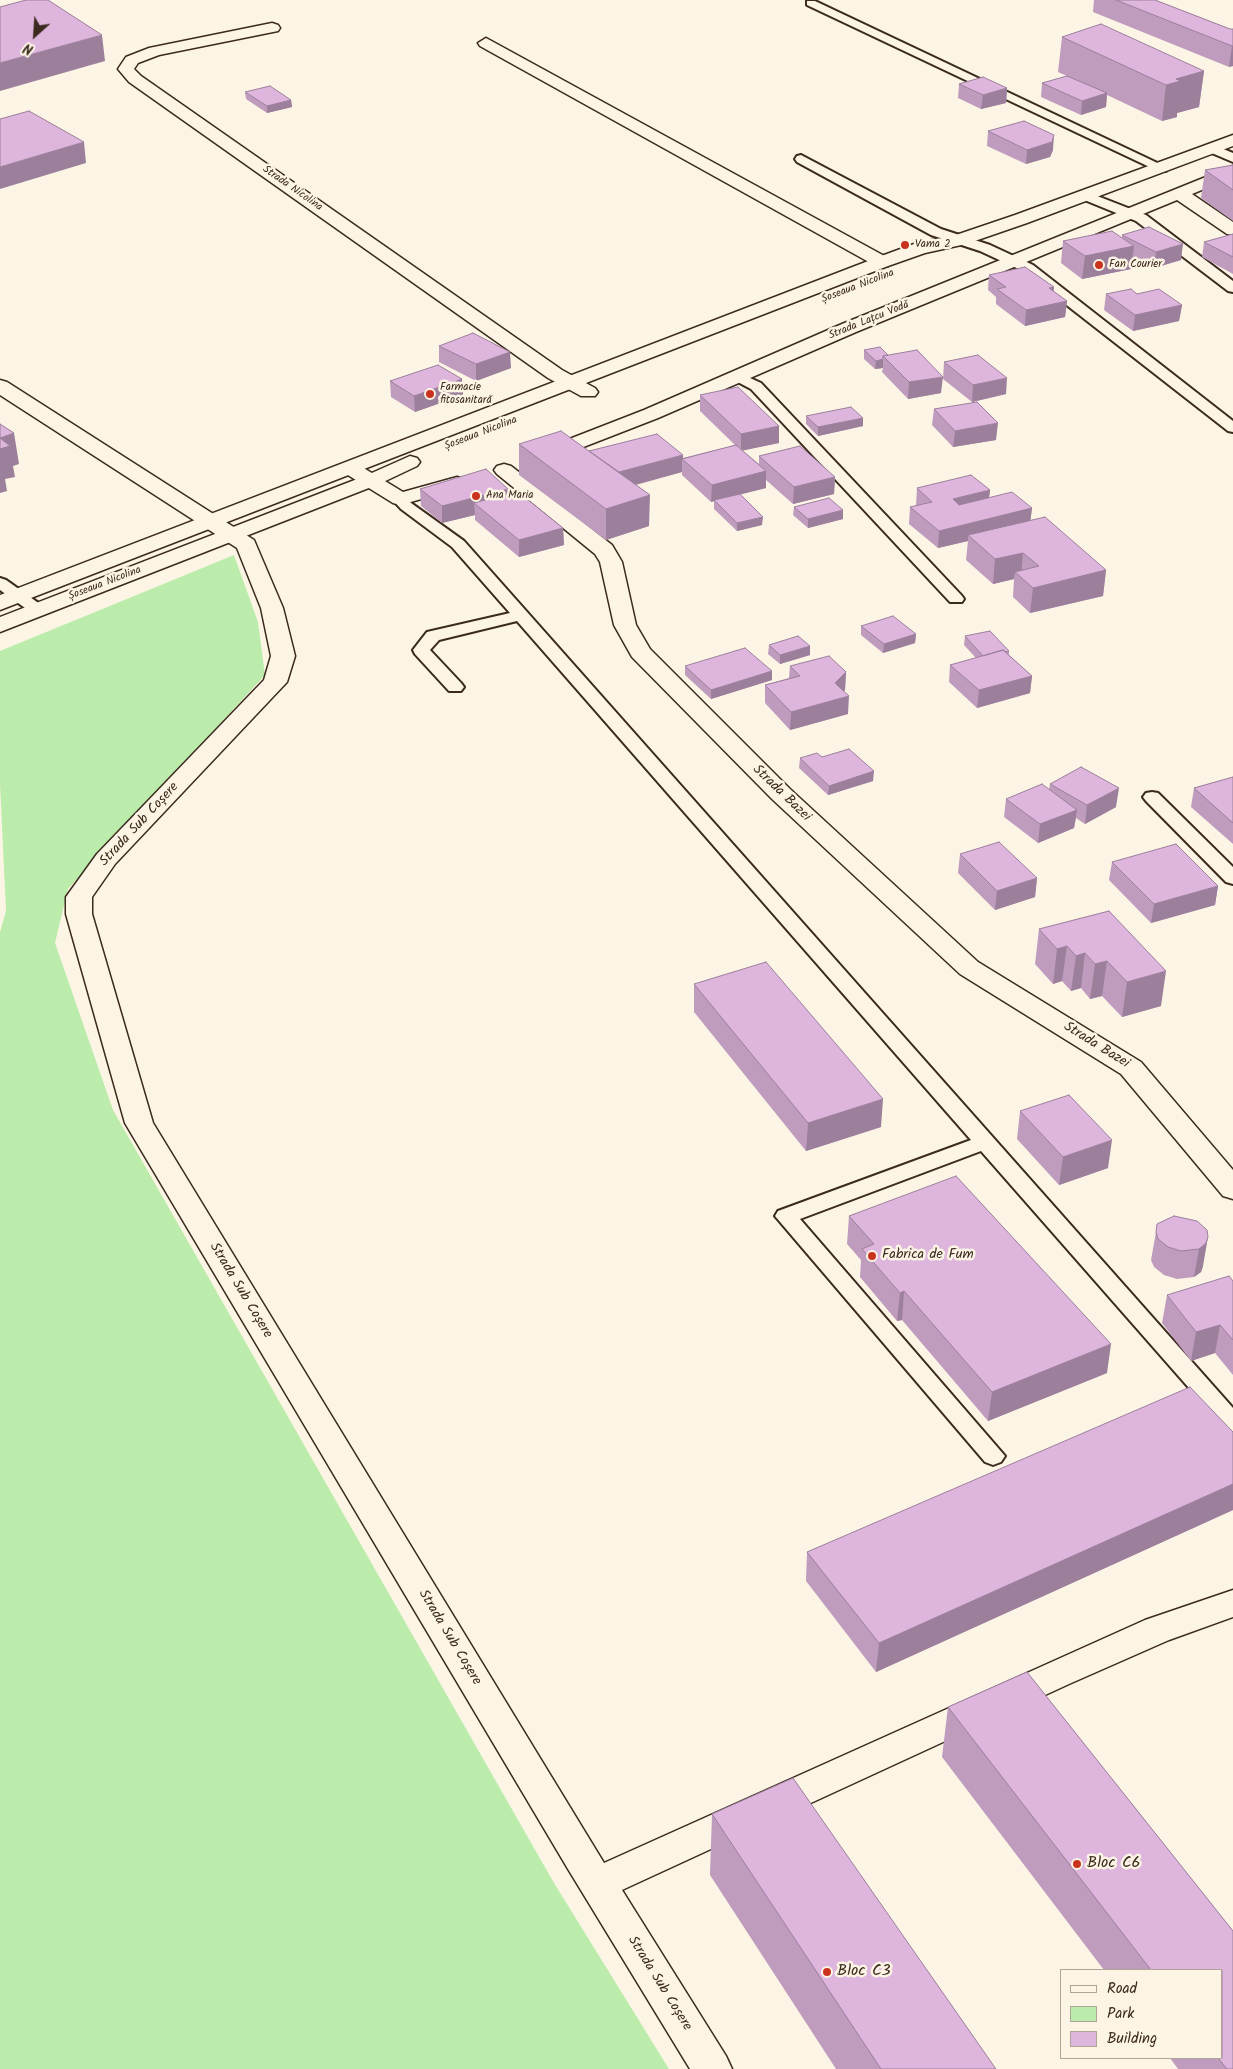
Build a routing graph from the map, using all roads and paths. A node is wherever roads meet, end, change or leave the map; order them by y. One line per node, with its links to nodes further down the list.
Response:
1 (810, 3): 7 (lane)
2 (272, 28): 18 (street, Strada Nicolina)
3 (486, 44): 14 (street)
4 (1233, 140): 5 (street, Șoseaua Nicolina)
5 (1211, 148): 7 (street, Șoseaua Nicolina); 8 (lane)
6 (801, 159): 13 (lane)
7 (1162, 168): 10 (street, Șoseaua Nicolina)
8 (1233, 168): 9 (street, Strada Lațcu Vodă)
9 (1178, 194): 11 (street, Strada Lațcu Vodă); 12 (street)
10 (1088, 196): 11 (lane); 13 (street, Șoseaua Nicolina)
11 (1130, 213): 15 (street, Strada Lațcu Vodă); 16 (lane)
12 (1233, 230)
13 (960, 240): 14 (street, Șoseaua Nicolina); 15 (lane); 20 (street, Șoseaua Nicolina)
14 (882, 262): 18 (street, Șoseaua Nicolina)
15 (1015, 262): 17 (street, Strada Lațcu Vodă); 21 (lane)
16 (1233, 288)
17 (737, 376): 23 (street, Strada Lațcu Vodă); 28 (lane)
18 (569, 382): 20 (street, Strada Nicolina); 22 (street, Șoseaua Nicolina)
19 (0, 386): 26 (street, Strada Sub Coșere)
20 (588, 392): 24 (street, Șoseaua Nicolina)
21 (1233, 428)
22 (350, 468): 24 (street); 26 (street, Șoseaua Nicolina)
23 (503, 470): 25 (street); 37 (street, Strada Bazei)
24 (372, 480): 25 (street); 26 (street, Șoseaua Nicolina)
25 (400, 499): 31 (lane)
26 (220, 529): 29 (street, Șoseaua Nicolina); 30 (street, Șoseaua Nicolina); 41 (street, Strada Sub Coșere)
27 (0, 583): 29 (lane)
28 (956, 599)
29 (9, 600): 30 (lane)
30 (38, 610): 32 (street, Șoseaua Nicolina)
31 (521, 615): 33 (lane); 36 (lane)
32 (0, 625)
33 (455, 687)
34 (1152, 797): 35 (lane)
35 (1233, 878)
36 (985, 1142): 38 (lane); 39 (lane)
37 (1233, 1189)
38 (1233, 1423)
39 (993, 1456)
40 (1233, 1603): 41 (street)
41 (597, 1884): 42 (street, Strada Sub Coșere)
42 (712, 2069)

